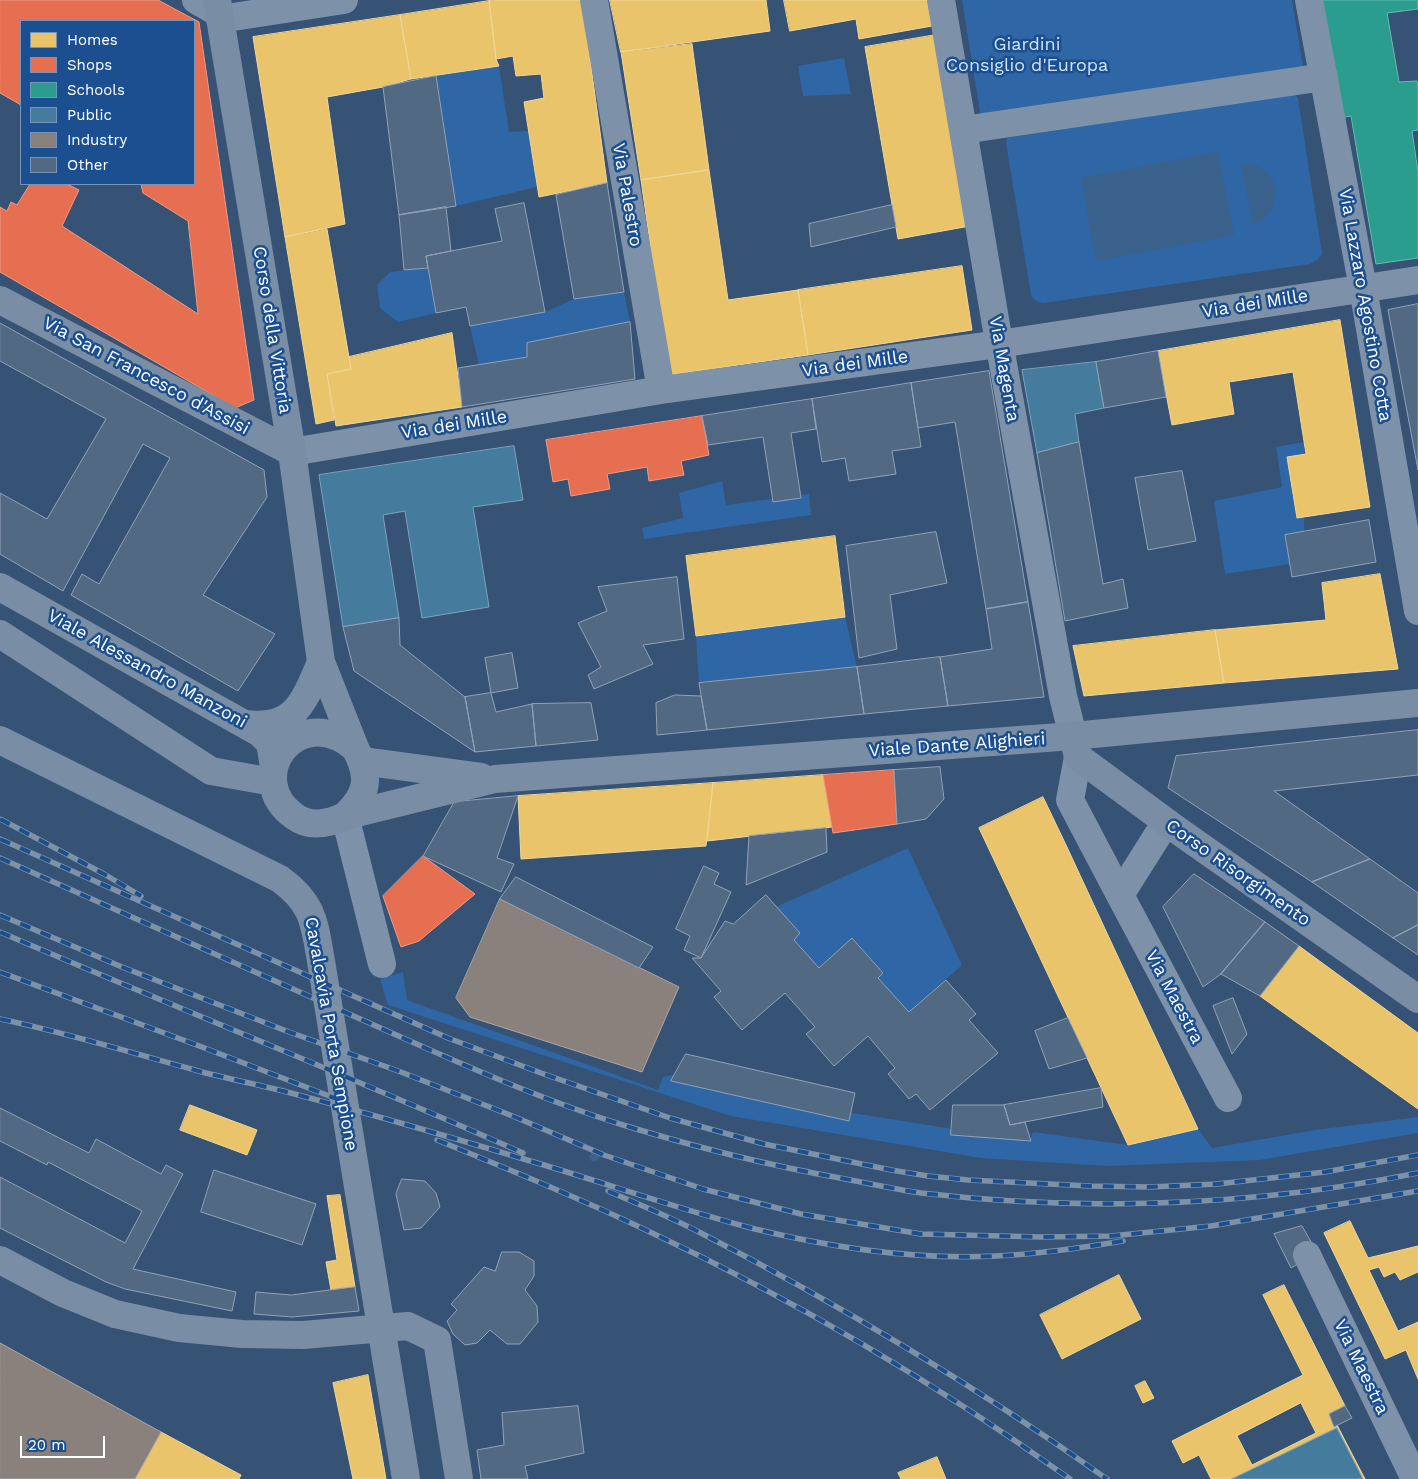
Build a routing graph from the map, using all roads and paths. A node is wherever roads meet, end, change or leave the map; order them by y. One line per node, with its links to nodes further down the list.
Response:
1 (196, 0): 6 (street)
2 (344, 0): 6 (street)
3 (594, 0): 13 (street, Via Palestro)
4 (940, 0): 8 (street, Via Magenta)
5 (1309, 0): 7 (street, Via Lazzaro Agostino Cotta)
6 (219, 10): 14 (main road, Corso della Vittoria)
7 (1324, 77): 8 (street); 10 (street, Via Lazzaro Agostino Cotta)
8 (963, 130): 12 (street, Via Magenta)
9 (1418, 280): 10 (street, Via dei Mille)
10 (1363, 288): 12 (street, Via dei Mille); 16 (street, Via Lazzaro Agostino Cotta)
11 (0, 300): 14 (main road, Via San Francesco d'Assisi)
12 (999, 344): 13 (street, Via dei Mille); 22 (street, Via Magenta)
13 (661, 390): 14 (street, Via dei Mille)
14 (292, 452): 18 (main road, Corso della Vittoria)
15 (0, 587): 20 (main road, Viale Alessandro Manzoni)
16 (1418, 611)
17 (0, 634): 24 (main road)
18 (321, 662): 20 (main road); 23 (main road, Corso della Vittoria)
19 (1418, 703): 22 (main road, Viale Dante Alighieri)
20 (245, 724): 24 (main road, Viale Alessandro Manzoni)
21 (0, 740): 34 (main road, Cavalcavia Porta Sempione)
22 (1075, 746): 25 (main road, Viale Dante Alighieri); 27 (main road, Corso Risorgimento); 28 (street, Via Maestra)
23 (359, 755): 24 (main road); 25 (main road); 26 (main road)
24 (274, 775): 26 (main road)
25 (495, 779): 26 (main road)
26 (345, 816): 29 (street)
27 (1166, 822): 28 (street); 30 (main road, Corso Risorgimento)
28 (1120, 895): 31 (street, Via Maestra)
29 (382, 964)
30 (1418, 999)
31 (1228, 1098)
32 (1307, 1255): 36 (street, Via Maestra)
33 (0, 1260): 35 (main road)
34 (406, 1479)
35 (459, 1479)
36 (1415, 1479)

